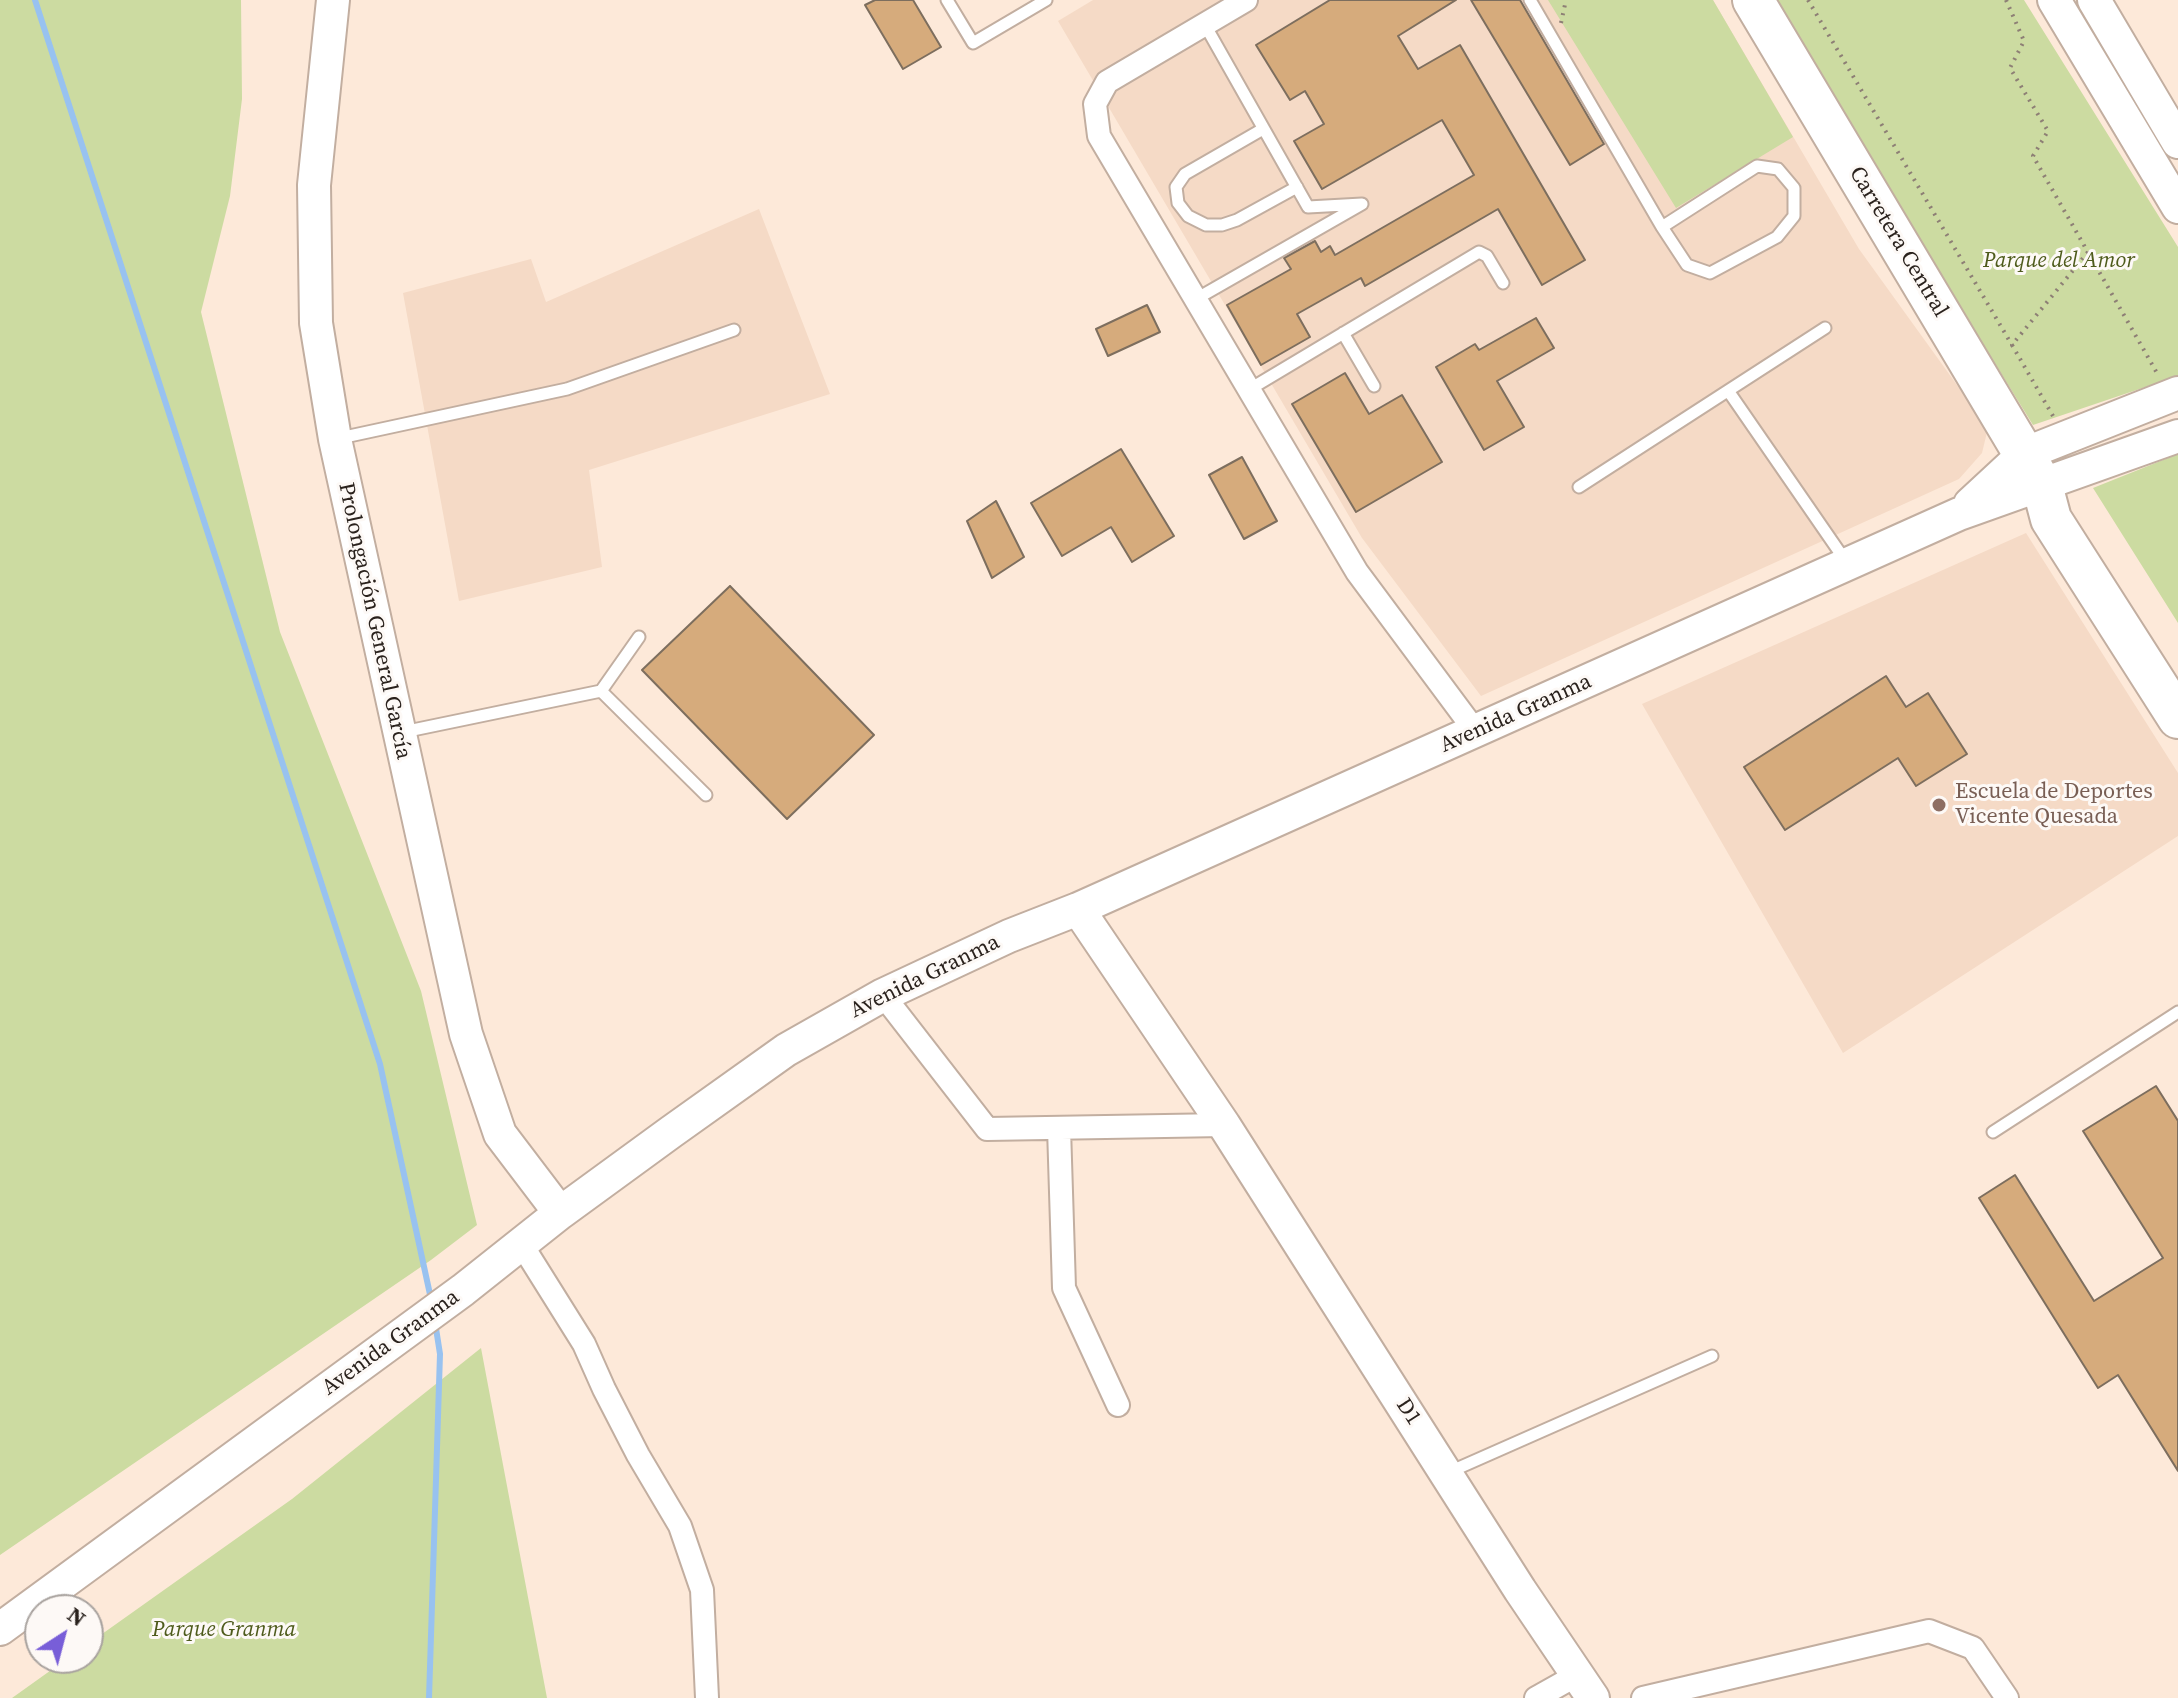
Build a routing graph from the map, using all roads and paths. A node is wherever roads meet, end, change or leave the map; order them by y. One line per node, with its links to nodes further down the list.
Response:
1 (333, 0): 30 (main road, Prolongación General García)
2 (947, 0): 3 (lane)
3 (1046, 0)
4 (1246, 0): 11 (street)
5 (1530, 0): 16 (lane)
6 (1753, 0): 31 (highway, Carretera Central)
7 (1808, 0): 23 (path)
8 (2006, 0): 17 (path)
9 (2054, 0): 15 (main road)
10 (2094, 0): 13 (main road)
11 (1205, 25): 12 (lane); 19 (street)
12 (1263, 129): 14 (lane); 14 (lane)
13 (2178, 142)
14 (1297, 187): 19 (lane)
15 (2178, 207)
16 (1662, 227): 16 (lane)
17 (2088, 252): 23 (path); 27 (path)
18 (1503, 283): 22 (lane)
19 (1196, 299): 25 (street)
20 (1825, 328): 26 (lane)
21 (734, 330): 30 (lane)
22 (1343, 333): 24 (lane); 25 (lane)
23 (2012, 345): 29 (path)
24 (1374, 386)
25 (1250, 389): 38 (street)
26 (1729, 392): 32 (lane); 33 (lane)
27 (2174, 394): 29 (main road, Avenida Granma)
28 (2178, 436): 31 (main road, Avenida Granma)
29 (2066, 437): 31 (main road, Avenida Granma)
30 (335, 439): 39 (main road, Prolongación General García)
31 (2033, 469): 33 (main road, Avenida Granma); 35 (highway, Carretera Central); 37 (highway, Carretera Central)
32 (1579, 487)
33 (1848, 564): 38 (main road, Avenida Granma)
34 (639, 637): 36 (lane)
35 (2178, 671)
36 (601, 691): 39 (lane); 40 (lane)
37 (2178, 718)
38 (1476, 732): 41 (main road, Avenida Granma)
39 (399, 733): 47 (main road, Prolongación General García)
40 (706, 795)
41 (1078, 909): 42 (main road, Avenida Granma); 44 (main road, D1)
42 (883, 995): 45 (street); 47 (main road, Avenida Granma)
43 (2178, 1012): 46 (lane)
44 (1224, 1125): 45 (street); 51 (main road, D1)
45 (1059, 1128): 50 (street)
46 (1993, 1132)
47 (560, 1213): 48 (main road, Avenida Granma)
48 (522, 1245): 52 (main road, Avenida Granma); 54 (street)
49 (1712, 1356): 51 (lane)
50 (1118, 1405)
51 (1447, 1473): 53 (main road, D1)
52 (0, 1629)
53 (1585, 1686): 55 (street)
54 (707, 1698)
55 (1536, 1698)
56 (1643, 1698): 57 (street)
57 (2007, 1698)

